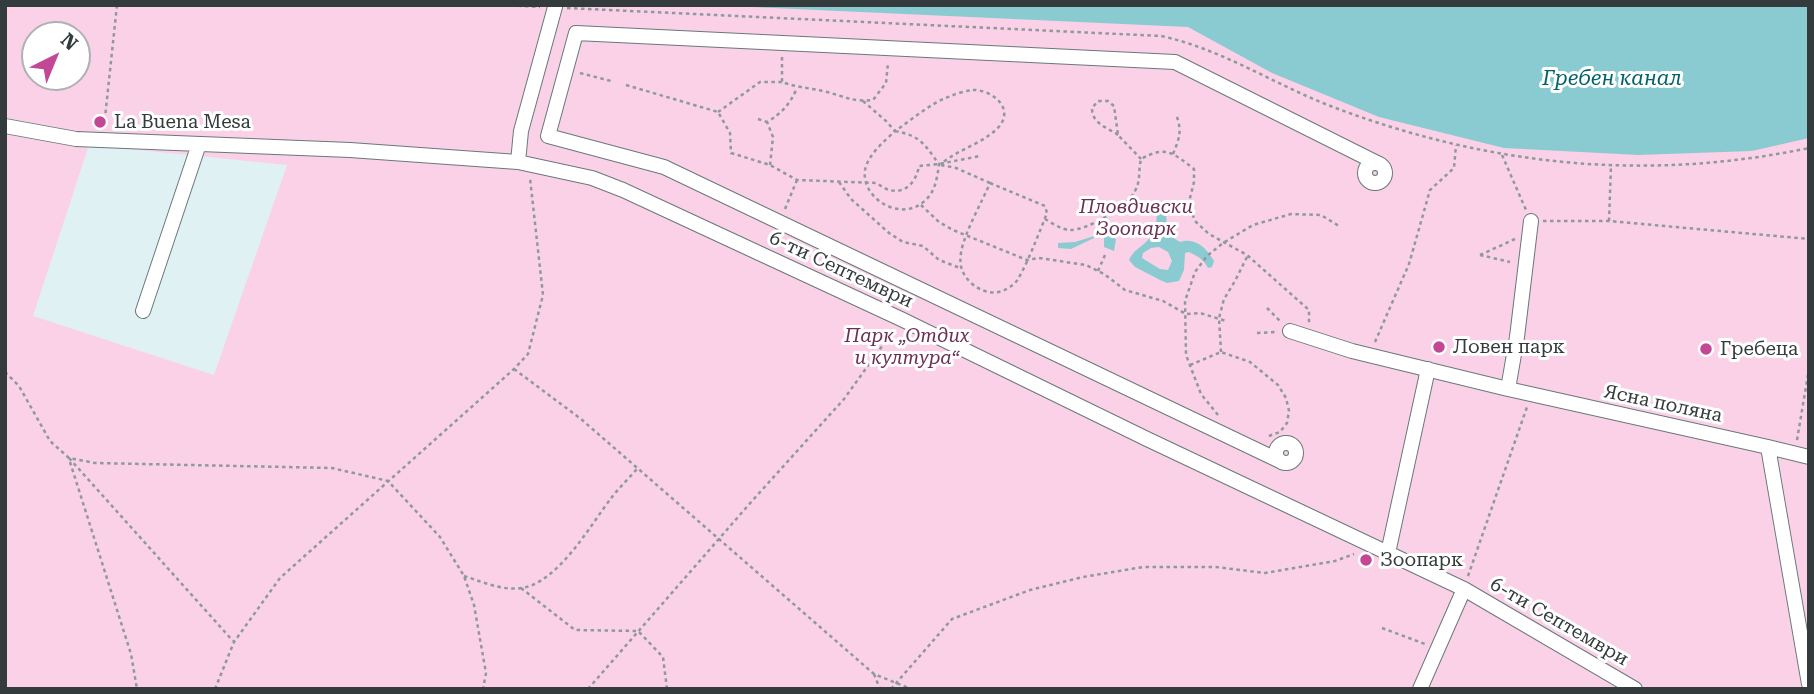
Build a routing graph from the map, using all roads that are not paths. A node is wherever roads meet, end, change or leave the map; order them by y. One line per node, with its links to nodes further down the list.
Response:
1 (555, 7): 2 (street)
2 (549, 30): 3 (street); 6 (street)
3 (576, 33): 7 (street); 15 (street)
4 (5, 126): 5 (street, 6-ти Септември)
5 (199, 144): 6 (street, 6-ти Септември); 9 (street)
6 (523, 163): 16 (street, 6-ти Септември)
7 (1379, 164)
8 (1531, 226): 12 (street)
9 (143, 311)
10 (1290, 331): 11 (street, Ясна поляна)
11 (1428, 369): 12 (street, Ясна поляна); 16 (street)
12 (1508, 389): 13 (street, Ясна поляна)
13 (1768, 447): 14 (street, Ясна поляна); 18 (street)
14 (1801, 456)
15 (1282, 461)
16 (1381, 550): 17 (street, 6-ти Септември)
17 (1464, 589): 19 (street); 20 (street, 6-ти Септември)
18 (1809, 684)
19 (1420, 689)
20 (1635, 689)

